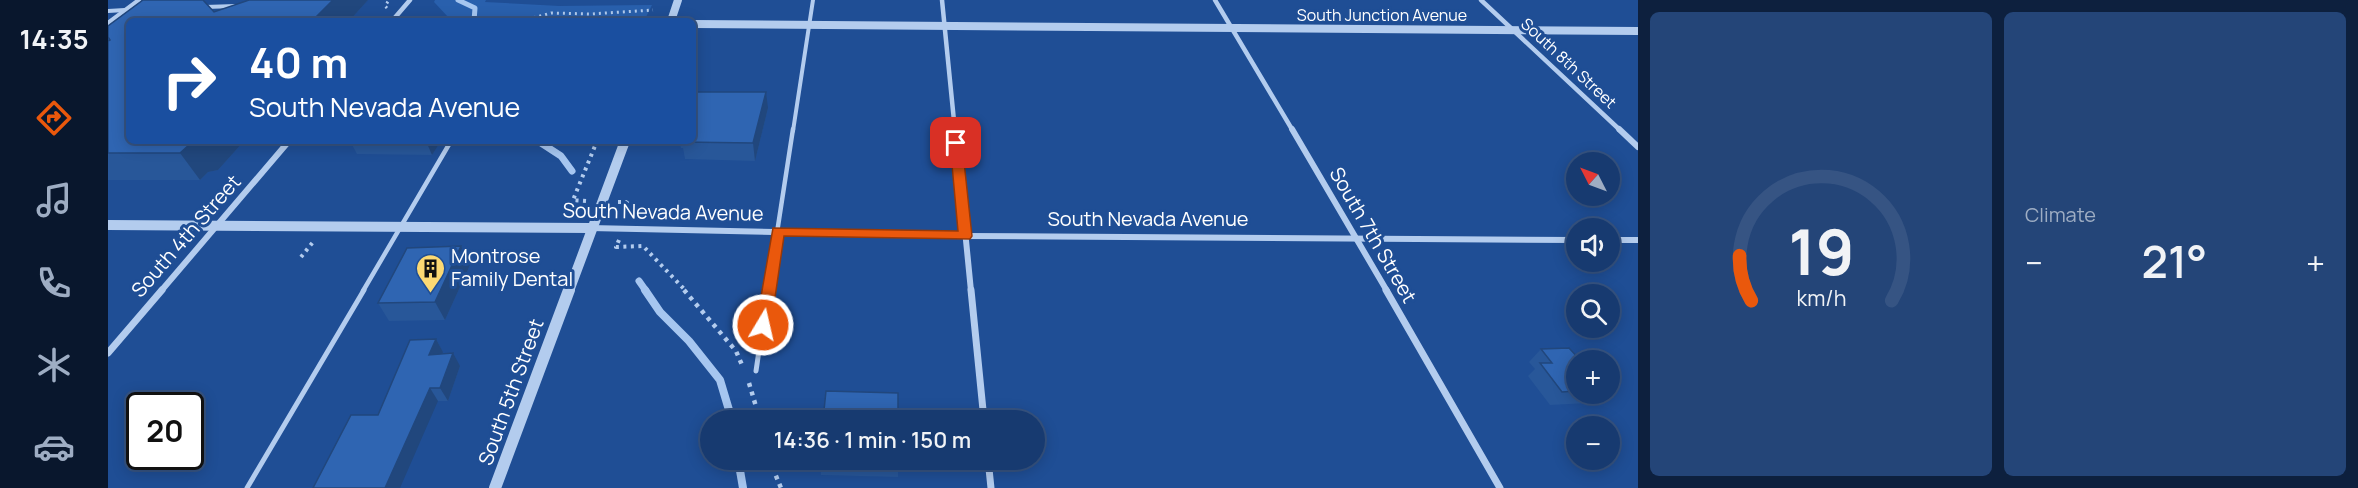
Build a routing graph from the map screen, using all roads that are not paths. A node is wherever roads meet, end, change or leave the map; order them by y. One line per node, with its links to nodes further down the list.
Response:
1 (139, 0): 8 (street)
2 (410, 0): 16 (street)
3 (678, 0): 17 (street)
4 (813, 0): 20 (lane)
5 (942, 0): 21 (street)
6 (1215, 0): 22 (street, South 7th Street)
7 (1481, 0): 23 (street, South 8th Street)
8 (130, 6): 9 (lane); 13 (street)
9 (137, 6)
10 (220, 6): 11 (lane); 12 (lane); 15 (lane)
11 (239, 6)
12 (200, 7)
13 (125, 10): 14 (lane); 18 (street)
14 (108, 11)
15 (224, 12)
16 (395, 18)
17 (672, 18)
18 (108, 23)
19 (696, 24): 20 (street, South Junction Avenue)
20 (810, 25): 21 (street, South Junction Avenue); 33 (lane)
21 (945, 26): 22 (street, South Junction Avenue); 34 (street)
22 (1232, 27): 23 (street, South Junction Avenue); 35 (street, South 7th Street)
23 (1513, 30): 24 (street, South Junction Avenue); 28 (street, South 8th Street)
24 (1638, 30)
25 (286, 144): 29 (street, South 4th Street)
26 (449, 144): 31 (lane)
27 (624, 144): 32 (street, South 5th Street)
28 (1638, 147)
29 (219, 224): 30 (street, South Nevada Avenue); 31 (street, South Nevada Avenue); 39 (street, South 4th Street)
30 (108, 225)
31 (401, 228): 32 (street, South Nevada Avenue); 43 (lane)
32 (590, 228): 33 (street, South Nevada Avenue); 44 (street, South 5th Street)
33 (778, 232): 34 (street, South Nevada Avenue); 40 (lane)
34 (965, 236): 35 (street, South Nevada Avenue); 41 (street)
35 (1357, 238): 36 (street, South Nevada Avenue); 46 (street, South 7th Street)
36 (1566, 240)
37 (1620, 240): 38 (street)
38 (1638, 240)
39 (108, 353)
40 (756, 371)
41 (983, 410)
42 (989, 470): 45 (street)
43 (247, 488)
44 (495, 488)
45 (991, 488)
46 (1500, 488)

